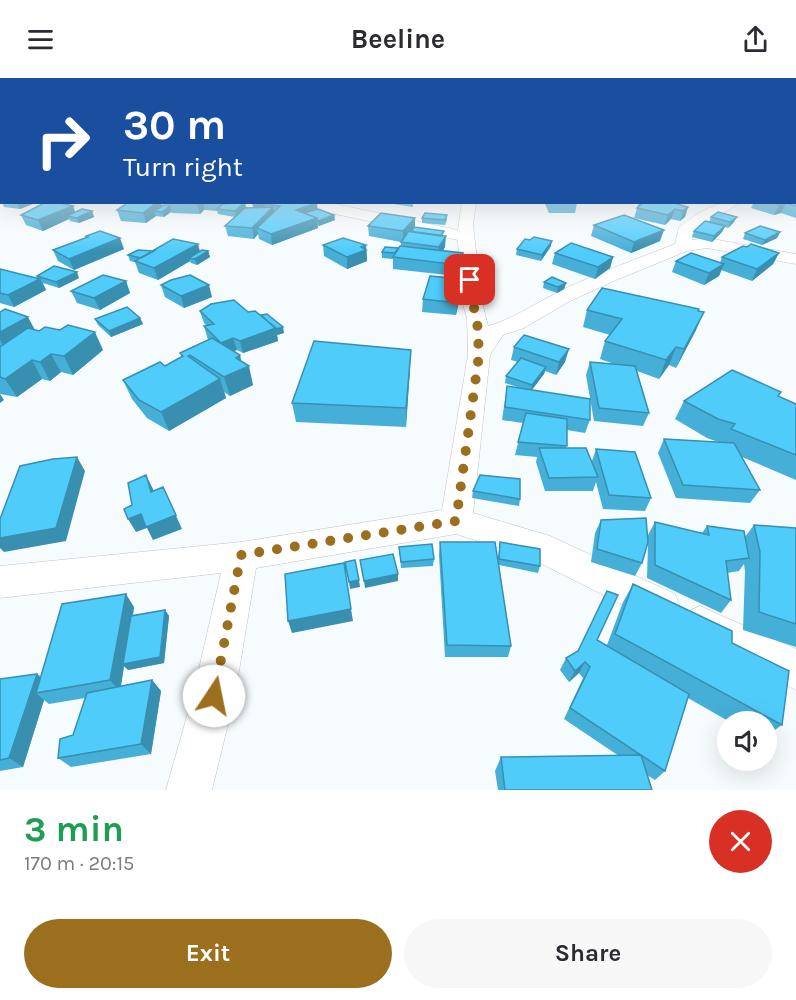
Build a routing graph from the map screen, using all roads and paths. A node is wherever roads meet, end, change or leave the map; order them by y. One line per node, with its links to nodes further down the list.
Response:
1 (318, 204): 4 (street)
2 (469, 204): 4 (street)
3 (731, 204): 5 (street)
4 (466, 237): 7 (street)
5 (683, 247): 6 (street); 7 (street)
6 (796, 259)
7 (479, 355): 8 (street)
8 (456, 521): 9 (street); 11 (street)
9 (241, 555): 10 (street); 12 (street)
10 (0, 582)
11 (796, 670)
12 (189, 790)

